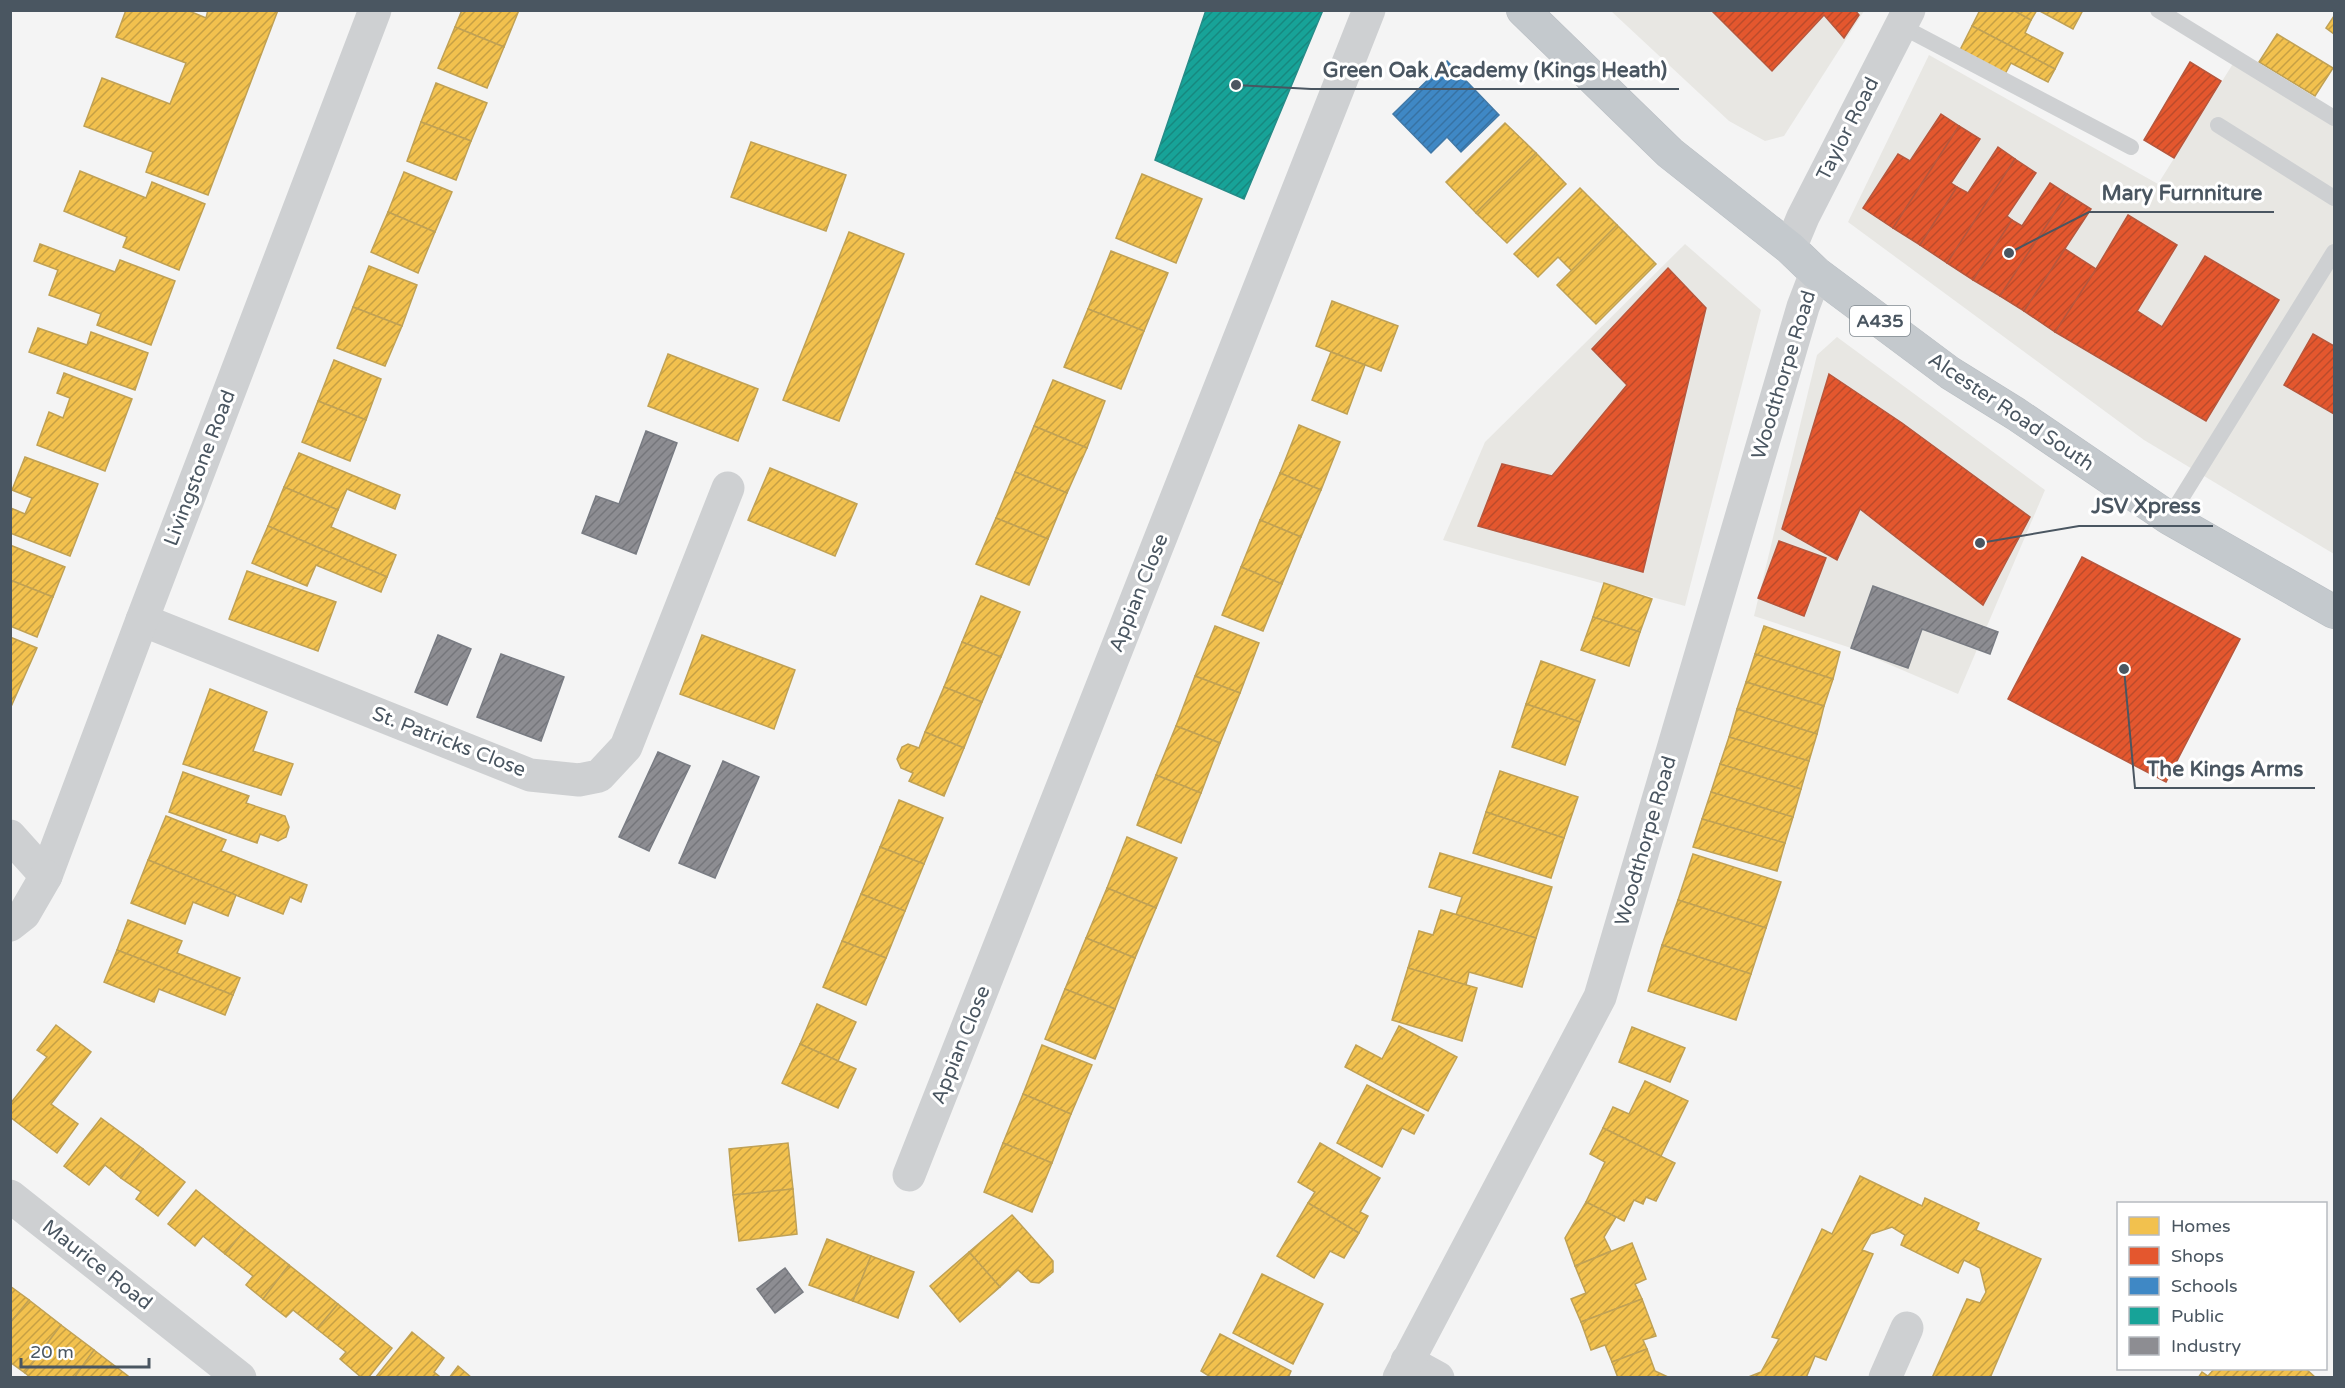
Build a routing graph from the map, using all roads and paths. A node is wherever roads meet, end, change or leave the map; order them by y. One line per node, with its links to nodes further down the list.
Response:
1 (375, 10): 16 (street, Livingstone Road)
2 (1369, 10): 20 (street, Appian Close)
3 (1523, 10): 10 (highway, Alcester Road South / A435)
4 (2158, 10): 6 (lane)
5 (1905, 18): 8 (lane); 10 (street, Taylor Road)
6 (2334, 118)
7 (2218, 125): 9 (lane)
8 (2131, 147)
9 (2334, 198)
10 (1790, 248): 12 (highway, Alcester Road South / A435)
11 (2334, 252): 14 (lane)
12 (1816, 273): 14 (highway, Alcester Road South / A435); 23 (street, Woodthorpe Road)
13 (729, 488): 16 (street, St. Patricks Close)
14 (2169, 518): 15 (highway, Alcester Road South / A435)
15 (2334, 612)
16 (142, 620): 18 (street, Livingstone Road)
17 (10, 836): 18 (street)
18 (46, 876): 19 (street, Livingstone Road)
19 (10, 925)
20 (909, 1175)
21 (10, 1196): 24 (street, Maurice Road)
22 (1907, 1328): 26 (street)
23 (1403, 1369): 25 (street)
24 (240, 1377)
25 (1438, 1377)
26 (1885, 1377)

